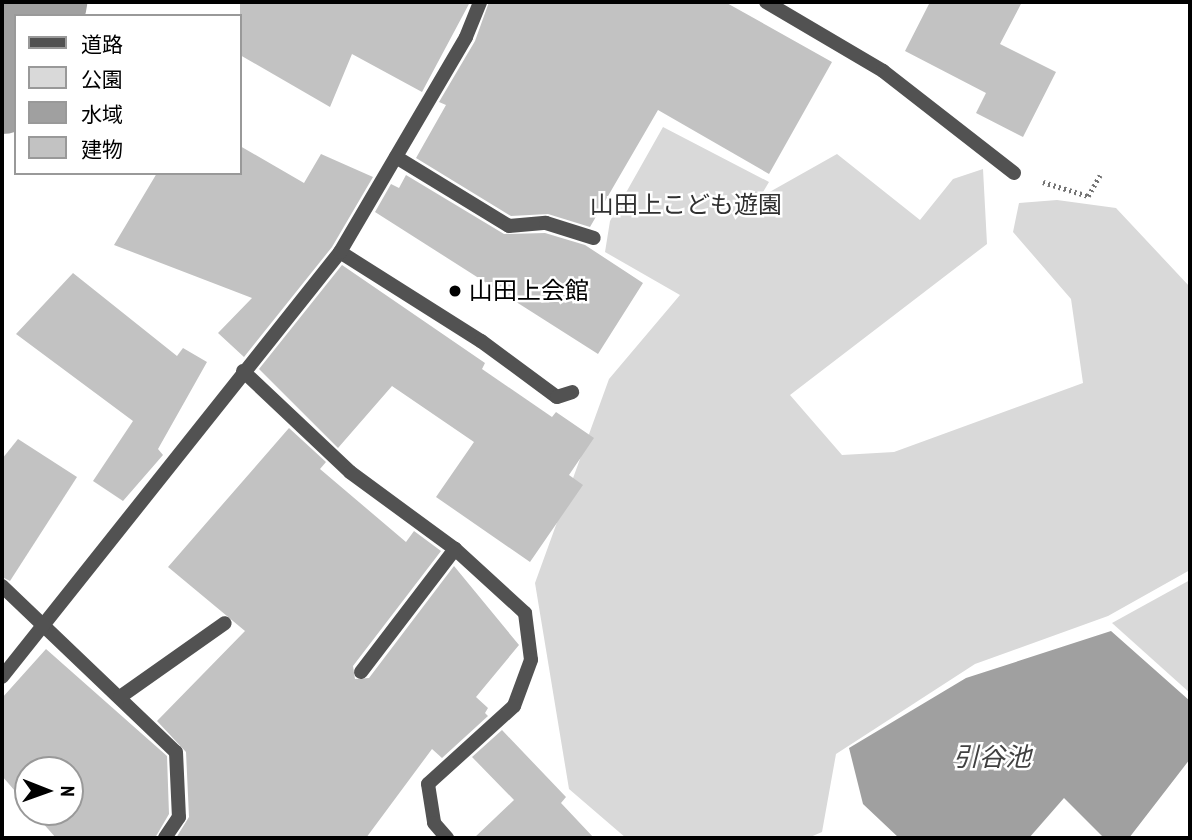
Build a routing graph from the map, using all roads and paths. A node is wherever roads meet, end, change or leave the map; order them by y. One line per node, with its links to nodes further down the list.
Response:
1 (480, 2): 3 (street)
2 (766, 2): 4 (street)
3 (396, 157): 6 (street); 7 (street)
4 (1014, 173): 5 (path)
5 (1100, 175)
6 (594, 238)
7 (340, 252): 8 (street); 9 (street)
8 (243, 371): 10 (street); 13 (street)
9 (572, 392)
10 (455, 549): 14 (street); 18 (street)
11 (2, 586): 13 (street)
12 (225, 623): 16 (street)
13 (46, 625): 15 (street); 16 (street)
14 (361, 673)
15 (2, 677)
16 (120, 697): 17 (street)
17 (165, 838)
18 (447, 838)

